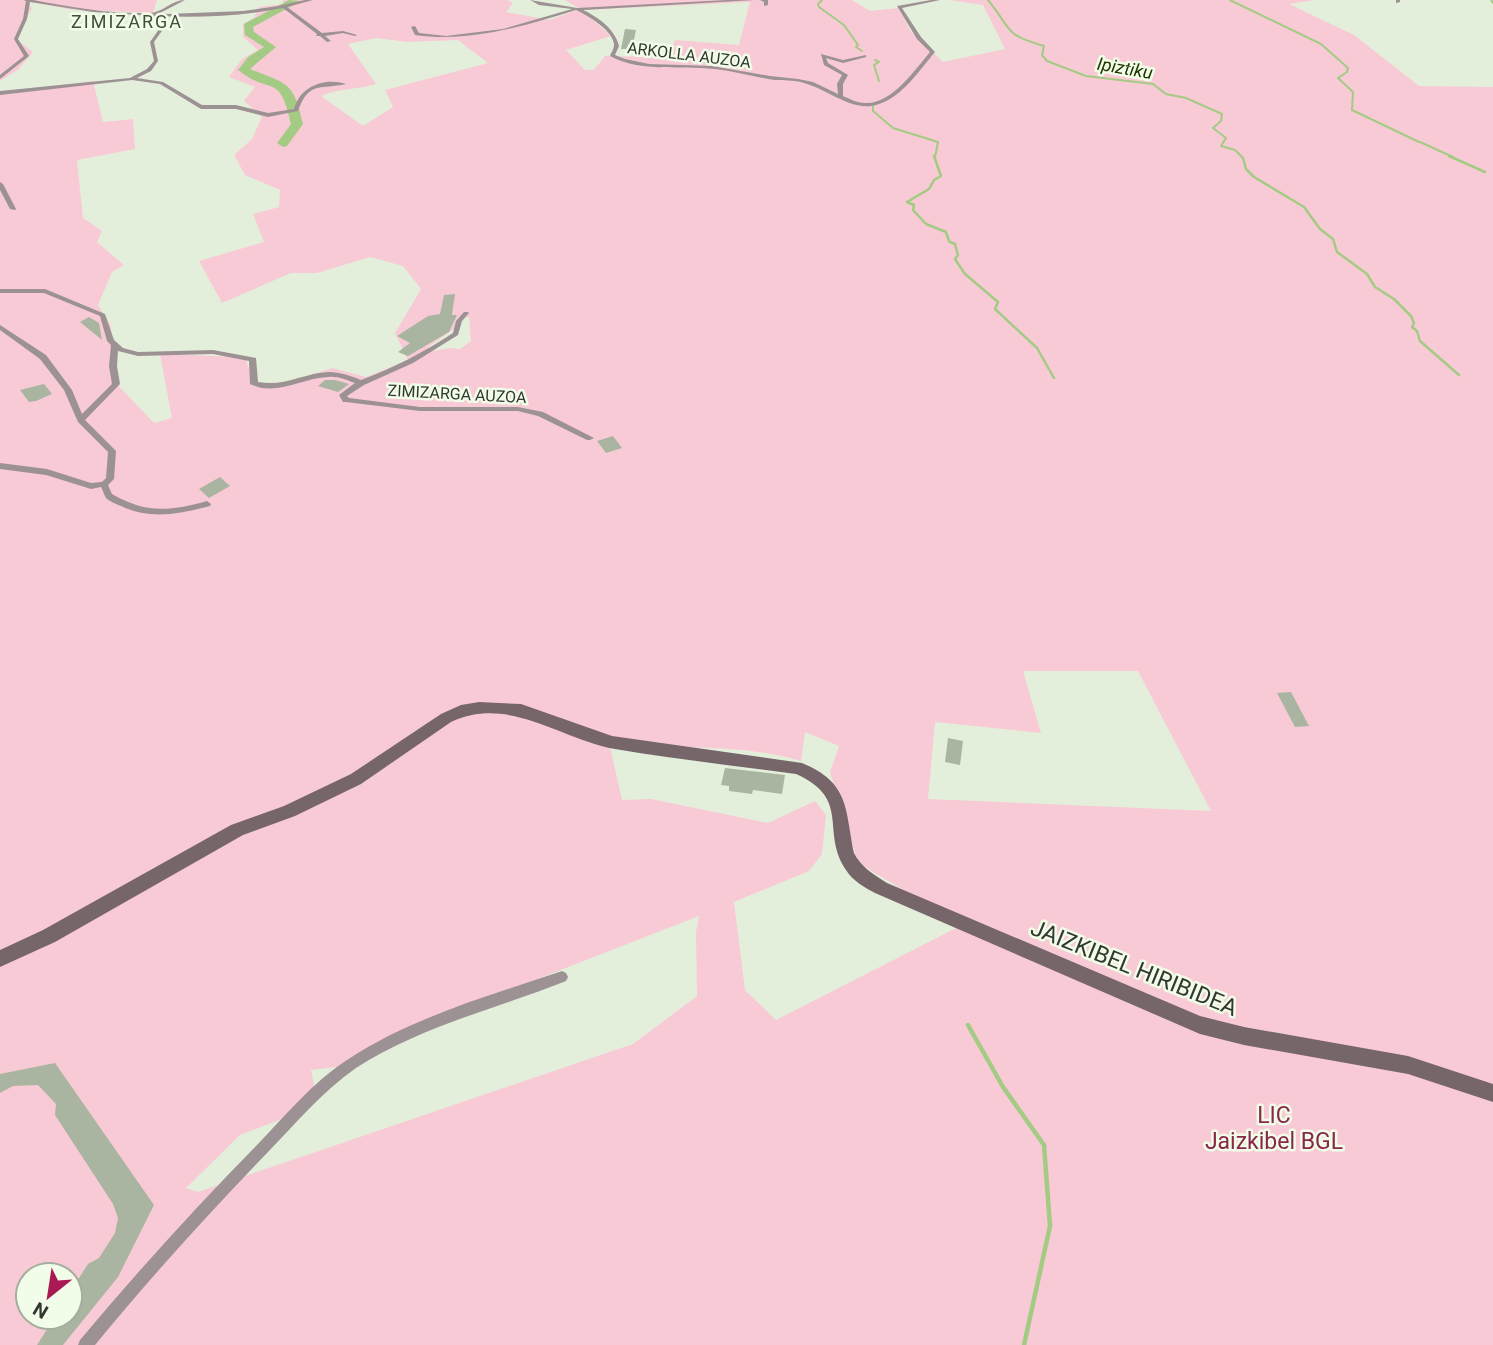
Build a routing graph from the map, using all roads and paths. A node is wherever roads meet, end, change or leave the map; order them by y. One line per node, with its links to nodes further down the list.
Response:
1 (26, 0): 11 (street); 17 (street)
2 (183, 0): 11 (street)
3 (311, 0): 9 (street)
4 (532, 0): 10 (street, ARKOLLA AUZOA)
5 (753, 0): 10 (street, ARKOLLA AUZOA)
6 (762, 0): 8 (street)
7 (938, 0): 21 (street, ARKOLLA AUZOA)
8 (766, 5)
9 (286, 8): 11 (street); 13 (street)
10 (576, 9): 12 (street, ARKOLLA AUZOA); 21 (street, ARKOLLA AUZOA)
11 (155, 14): 18 (street)
12 (413, 27)
13 (318, 35): 14 (street); 15 (street)
14 (355, 35)
15 (329, 41)
16 (864, 56): 21 (street)
17 (0, 77)
18 (131, 79): 19 (street); 20 (street)
19 (343, 84)
20 (0, 93)
21 (841, 95)
22 (0, 184): 23 (street)
23 (13, 209)
24 (0, 291): 27 (street)
25 (466, 313): 28 (street, ZIMIZARGA AUZOA)
26 (0, 327): 29 (street)
27 (115, 345): 28 (street, ZIMIZARGA AUZOA); 29 (street)
28 (361, 383): 30 (street, ZIMIZARGA AUZOA)
29 (81, 420): 32 (street)
30 (590, 438)
31 (0, 466): 32 (street)
32 (104, 484): 33 (street)
33 (207, 504)
34 (0, 959): 36 (street, JAIZKIBEL HIRIBIDEA)
35 (562, 978): 37 (street)
36 (1493, 1093)
37 (85, 1345)

